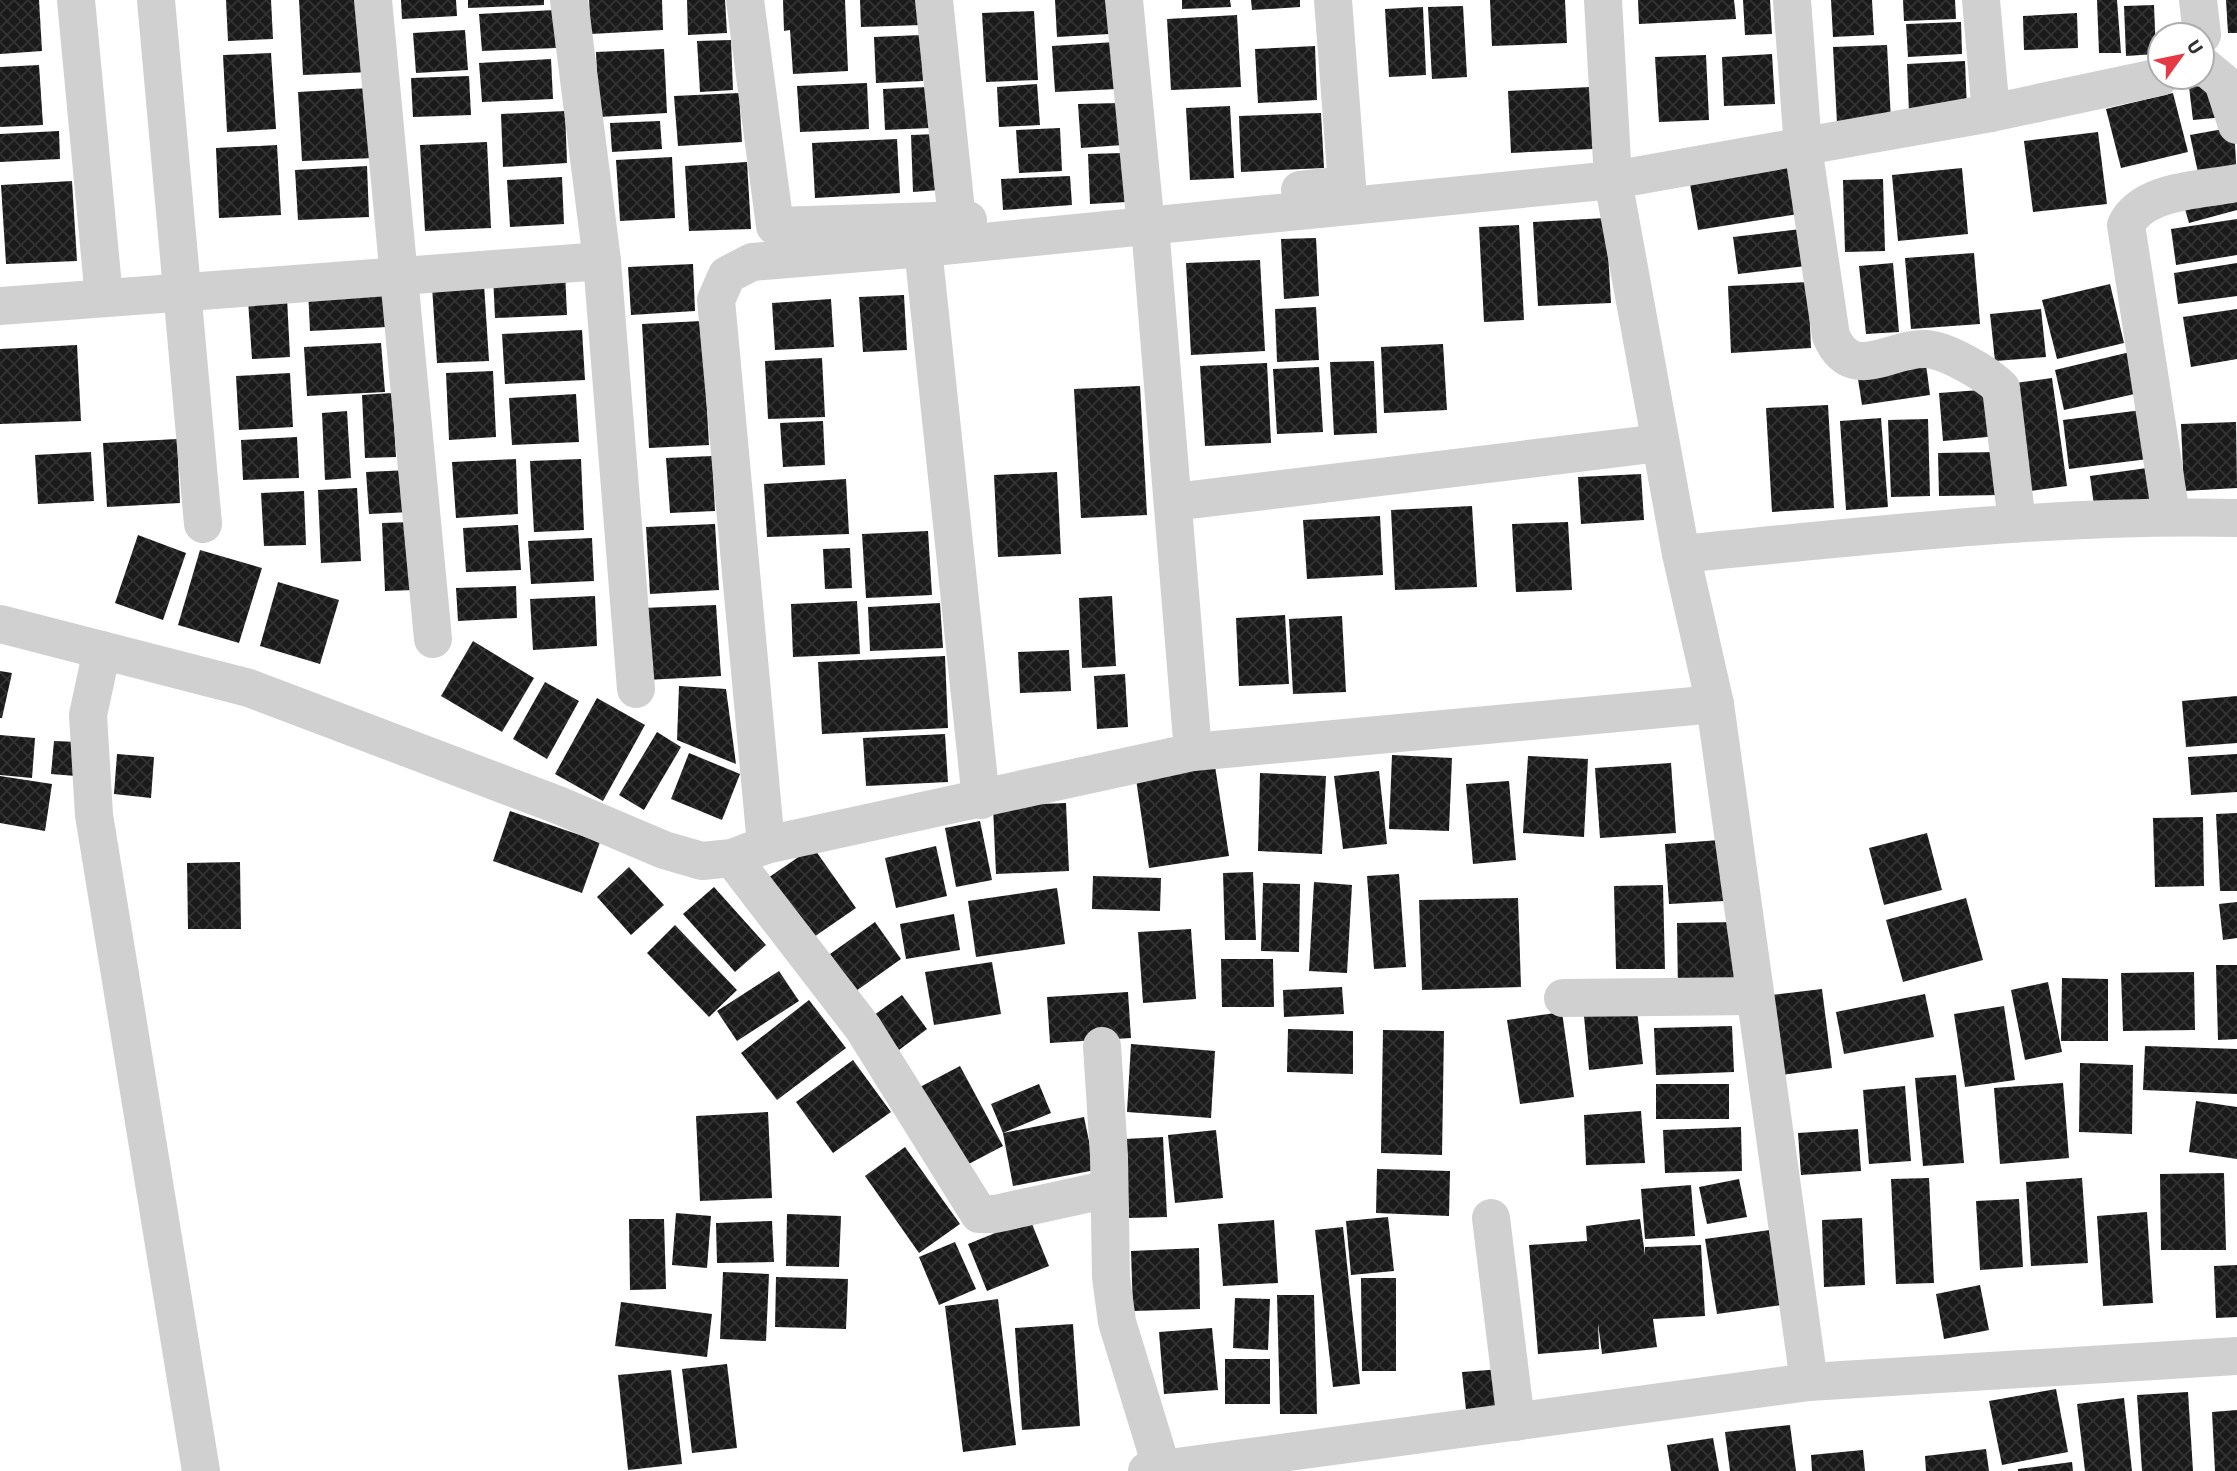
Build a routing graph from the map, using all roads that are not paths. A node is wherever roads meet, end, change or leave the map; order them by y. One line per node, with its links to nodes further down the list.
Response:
1 (76, 0): 27 (street)
2 (156, 0): 26 (street)
3 (373, 0): 25 (street)
4 (569, 0): 24 (street)
5 (745, 0): 22 (street)
6 (934, 0): 22 (street)
7 (1124, 0): 21 (street)
8 (1333, 0): 21 (street)
9 (1603, 0): 19 (street)
10 (1792, 0): 18 (street)
11 (1981, 0): 16 (street)
12 (2198, 0): 13 (street)
13 (2200, 21)
14 (2216, 71): 17 (street)
15 (2146, 80): 16 (street)
16 (1991, 113): 18 (street)
17 (2237, 125)
18 (1803, 147): 19 (street); 33 (street)
19 (1613, 180): 21 (street); 29 (street)
20 (2237, 183): 31 (street)
21 (1147, 216): 22 (street); 23 (street); 30 (street)
22 (957, 220)
23 (923, 248): 42 (street); 43 (street)
24 (602, 261): 25 (street); 39 (street)
25 (399, 276): 26 (street); 37 (street)
26 (185, 292): 27 (street); 34 (street)
27 (104, 298): 28 (street)
28 (0, 306)
29 (1660, 443): 30 (street); 35 (street)
30 (1174, 502): 41 (street)
31 (2171, 516): 32 (street); 33 (street)
32 (2237, 518)
33 (2017, 523): 35 (street)
34 (204, 524)
35 (1681, 554): 40 (street)
36 (0, 624): 38 (street)
37 (433, 639)
38 (102, 650): 43 (street); 54 (street)
39 (636, 688)
40 (1715, 704): 41 (street); 44 (street)
41 (1193, 752): 42 (street)
42 (981, 800): 43 (street)
43 (749, 852): 47 (street)
44 (1755, 996): 45 (street); 50 (street)
45 (1563, 998)
46 (1102, 1046): 47 (street)
47 (1109, 1189): 53 (street)
48 (1491, 1218): 51 (street)
49 (2237, 1356): 50 (street)
50 (1809, 1382): 51 (street)
51 (1516, 1422): 52 (street)
52 (1222, 1466): 53 (street)
53 (1155, 1470)
54 (201, 1471)

